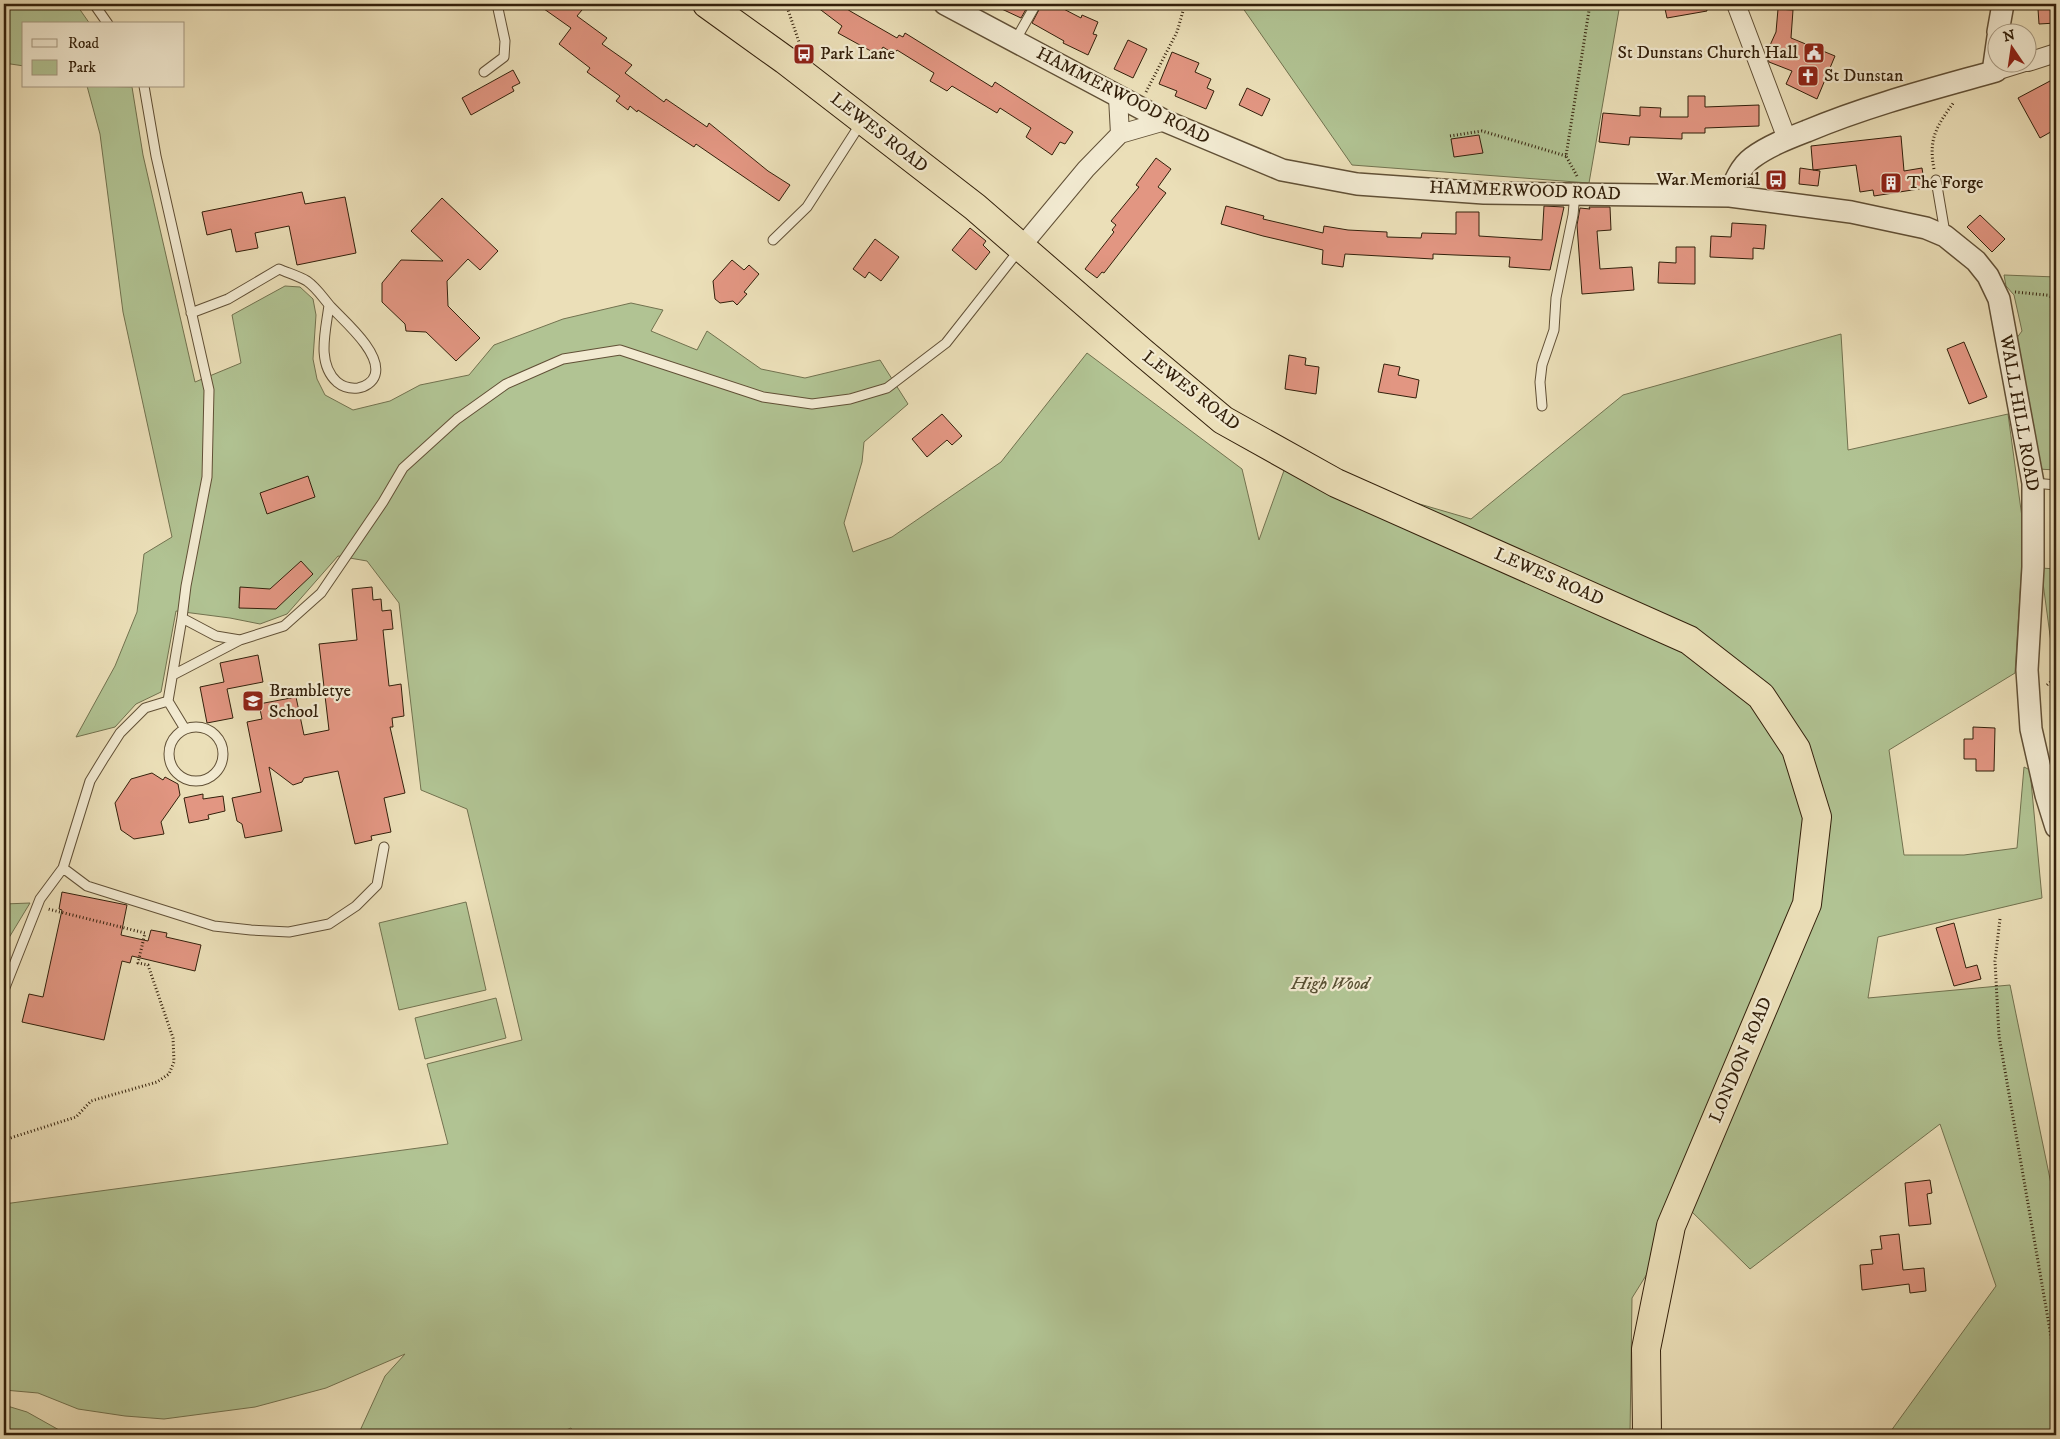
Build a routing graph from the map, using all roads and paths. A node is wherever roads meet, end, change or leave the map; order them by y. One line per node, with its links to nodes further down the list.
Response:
1 (94, 4): 11 (lane)
2 (497, 4): 17 (lane)
3 (707, 4): 16 (highway, LEWES ROAD)
4 (786, 4): 16 (path)
5 (945, 4): 13 (street, HAMMERWOOD ROAD)
6 (1036, 4): 13 (lane, HAMMERWOOD ROAD)
7 (1185, 4): 22 (path)
8 (1590, 4): 26 (path)
9 (1736, 4): 27 (street)
10 (2003, 4): 12 (street)
11 (107, 22)
12 (2000, 22)
13 (1015, 42): 21 (street, HAMMERWOOD ROAD)
14 (2056, 53): 15 (street)
15 (2038, 58)
16 (785, 60): 23 (highway, LEWES ROAD)
17 (484, 72)
18 (1993, 72): 19 (street)
19 (1970, 79): 27 (street); 28 (path)
20 (144, 88): 39 (lane)
21 (1118, 97): 22 (street, HAMMERWOOD ROAD); 25 (street)
22 (1138, 108): 24 (street, HAMMERWOOD ROAD)
23 (862, 121): 32 (lane); 33 (highway, LEWES ROAD)
24 (1165, 121): 25 (street); 29 (street, HAMMERWOOD ROAD)
25 (1120, 134): 33 (street)
26 (1450, 136)
27 (1787, 139): 30 (street)
28 (1936, 180): 31 (lane)
29 (1575, 194): 30 (street, HAMMERWOOD ROAD); 40 (lane)
30 (1730, 196): 31 (street, WALL HILL ROAD)
31 (1945, 236): 34 (street, WALL HILL ROAD)
32 (772, 240)
33 (1022, 246): 44 (lane); 46 (highway, LEWES ROAD)
34 (1997, 294): 35 (path); 41 (street, WALL HILL ROAD)
35 (2050, 296): 36 (path); 37 (path)
36 (2056, 296)
37 (2056, 301)
38 (330, 306): 38 (lane); 39 (lane)
39 (191, 313): 43 (lane)
40 (1542, 406)
41 (2033, 483): 42 (lane); 49 (street, WALL HILL ROAD)
42 (2056, 485)
43 (182, 618): 44 (lane); 45 (lane)
44 (240, 640): 45 (lane)
45 (173, 674): 47 (lane)
46 (1762, 696): 57 (highway, LONDON ROAD)
47 (168, 701): 48 (lane); 51 (lane)
48 (185, 729): 48 (lane)
49 (2056, 827)
50 (384, 847): 51 (lane)
51 (63, 868): 52 (lane)
52 (37, 906): 54 (lane); 55 (path)
53 (2000, 919): 56 (path)
54 (4, 990)
55 (4, 1140)
56 (2056, 1419)
57 (1647, 1435)

